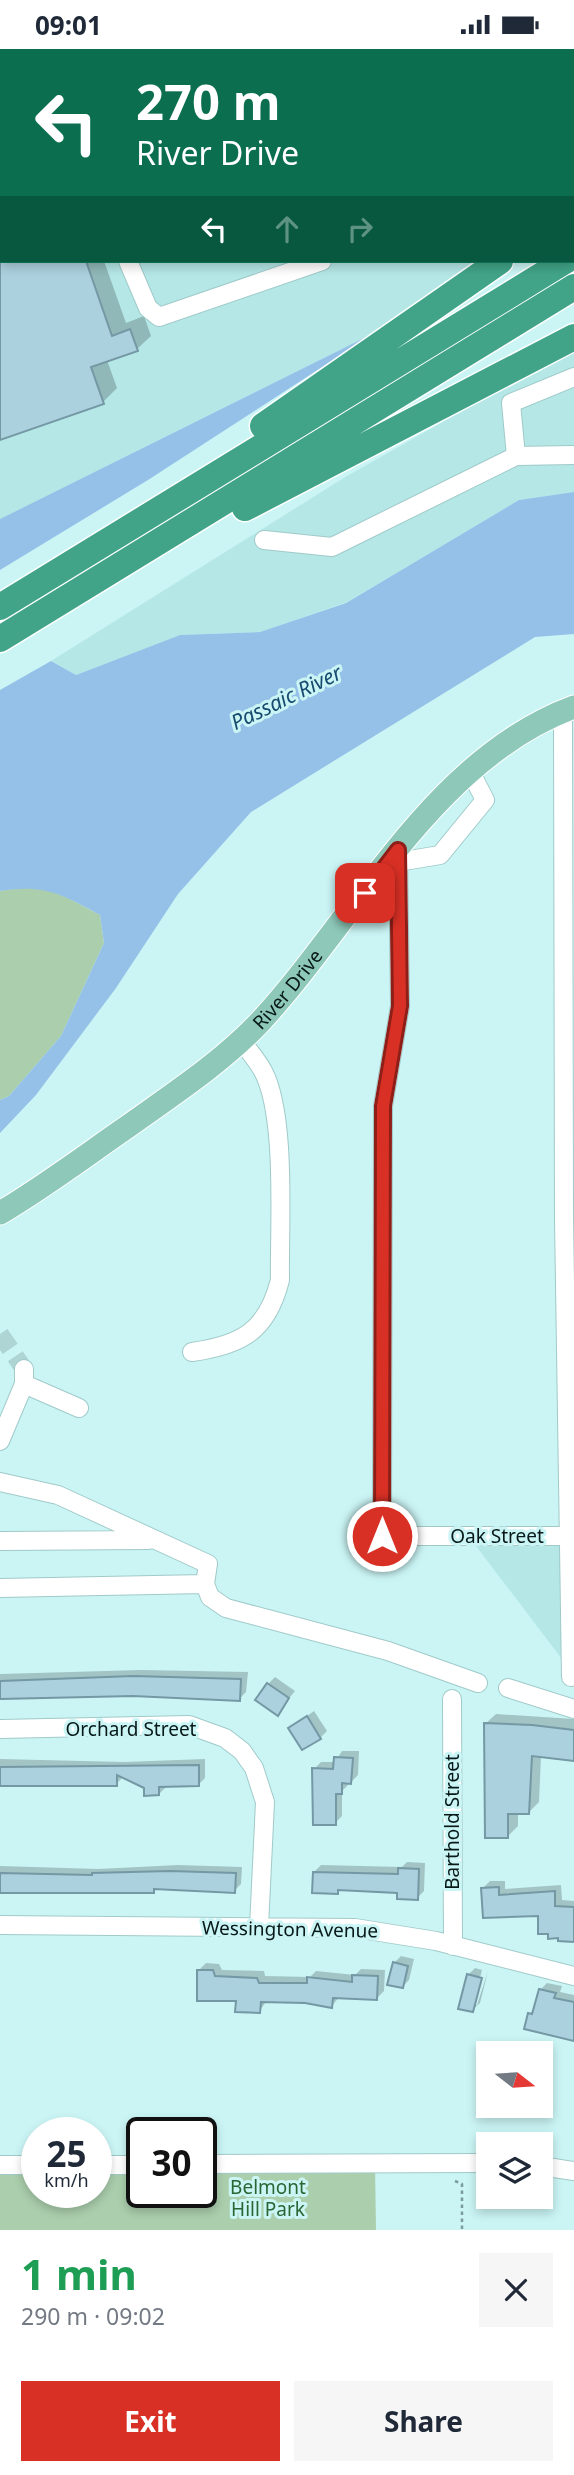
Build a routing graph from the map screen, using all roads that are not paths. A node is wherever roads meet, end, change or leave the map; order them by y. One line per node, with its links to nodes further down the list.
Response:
1 (129, 263): 2 (street)
2 (316, 263)
3 (497, 263): 11 (highway)
4 (562, 263): 12 (highway)
5 (574, 287): 13 (highway)
6 (574, 337): 14 (highway)
7 (574, 377): 9 (street)
8 (574, 455): 9 (street)
9 (516, 456): 10 (street)
10 (264, 540)
11 (0, 596)
12 (0, 607)
13 (0, 639)
14 (0, 646)
15 (568, 710): 16 (main road, River Drive); 20 (street)
16 (470, 771): 17 (main road, River Drive); 17 (street)
17 (398, 856): 18 (main road, River Drive); 25 (street, Oak Street)
18 (241, 1040): 19 (main road, River Drive); 21 (street)
19 (0, 1213)
20 (569, 1219): 25 (street)
21 (192, 1352)
22 (79, 1408): 23 (street)
23 (0, 1441)
24 (0, 1482): 26 (street)
25 (571, 1536): 30 (street)
26 (156, 1539): 27 (street); 28 (street)
27 (0, 1541)
28 (205, 1584): 29 (street); 31 (street)
29 (0, 1587)
30 (571, 1677)
31 (478, 1683)
32 (508, 1688): 34 (street)
33 (452, 1699): 38 (street, Barthold Street)
34 (574, 1709)
35 (0, 1729): 37 (street, Orchard Street)
36 (0, 1925): 37 (street, Wessington Avenue)
37 (259, 1927): 38 (street, Wessington Avenue)
38 (453, 1946): 39 (street, Wessington Avenue)
39 (574, 1976)
40 (217, 2164): 41 (street)
41 (476, 2164)
42 (0, 2165): 43 (street)
43 (21, 2165)
44 (553, 2168): 45 (street)
45 (574, 2171)

